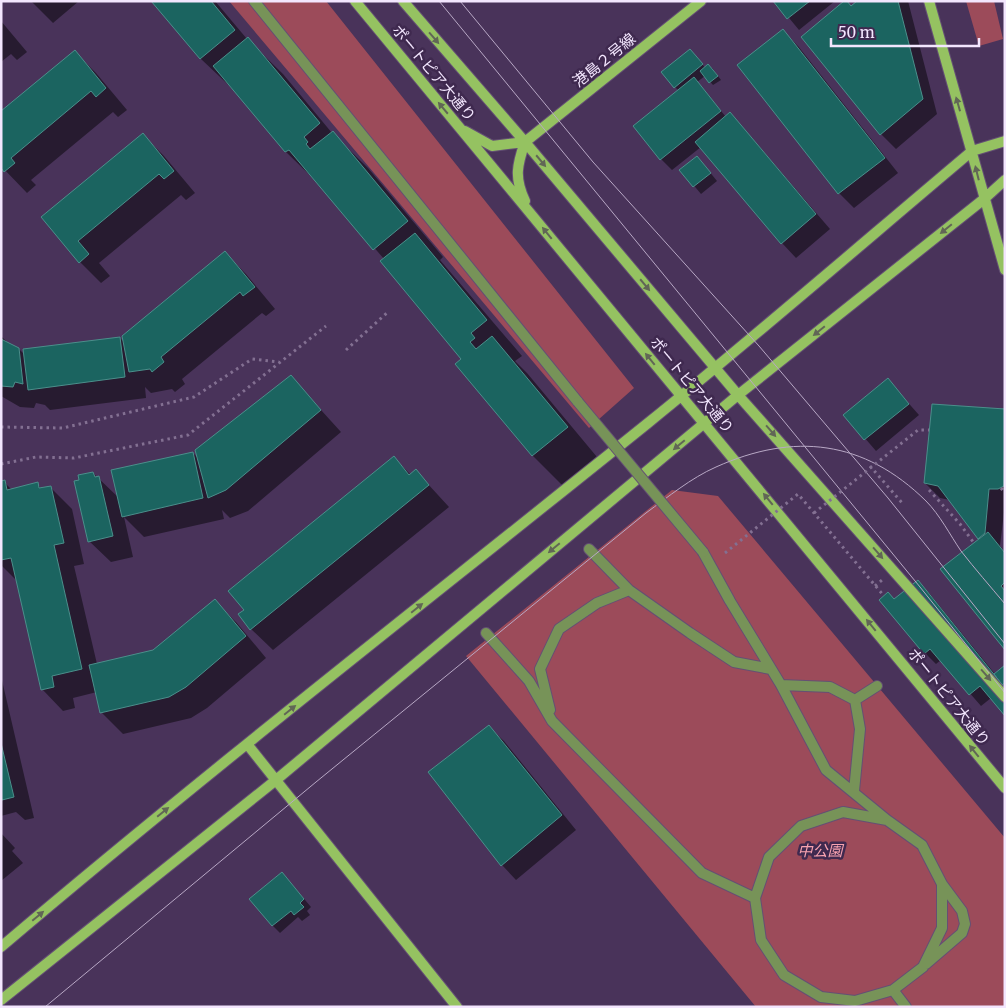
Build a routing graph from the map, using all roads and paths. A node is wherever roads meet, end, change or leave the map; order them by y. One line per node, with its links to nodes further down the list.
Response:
1 (254, 1): 39 (street, bridge)
2 (355, 1): 6 (street, ポートピア大通り, one-way to 2)
3 (402, 1): 8 (street, ポートピア大通り, one-way to 8)
4 (702, 1): 8 (street, 港島２号線)
5 (929, 1): 9 (street, one-way to 5)
6 (460, 128): 8 (street); 12 (street, ポートピア大通り)
7 (1005, 141): 9 (street)
8 (525, 142): 12 (street); 18 (street, ポートピア大通り, one-way to 18)
9 (972, 151): 11 (street, one-way to 9); 18 (street)
10 (1005, 180): 11 (street)
11 (984, 199): 13 (street); 19 (street, one-way to 19)
12 (533, 217): 20 (street, ポートピア大通り, one-way to 12)
13 (1005, 270)
14 (389, 311): 16 (path)
15 (326, 326): 17 (path)
16 (346, 350)
17 (280, 362): 22 (path); 24 (path)
18 (715, 367): 19 (street, ポートピア大通り); 20 (street)
19 (738, 395): 21 (street); 42 (street, ポートピア大通り, one-way to 42)
20 (681, 396): 21 (street, ポートピア大通り); 45 (street, one-way to 20)
21 (705, 424): 46 (street, one-way to 46); 47 (street, ポートピア大通り, one-way to 21)
22 (1, 427)
23 (929, 430): 25 (path, bridge)
24 (1, 464)
25 (870, 466): 29 (path); 30 (path, bridge)
26 (1001, 488): 28 (path)
27 (929, 490): 31 (path)
28 (1005, 493)
29 (903, 504)
30 (814, 513): 33 (path, bridge); 35 (path, bridge)
31 (974, 542)
32 (590, 549): 36 (street)
33 (725, 553)
34 (882, 579): 35 (path)
35 (875, 586): 37 (path, bridge)
36 (629, 590): 39 (street); 44 (street)
37 (884, 596)
38 (486, 633): 44 (street)
39 (771, 669): 40 (street)
40 (781, 685): 43 (street); 48 (street)
41 (877, 686): 43 (street)
42 (1005, 697)
43 (856, 700): 48 (street)
44 (552, 721): 51 (street)
45 (246, 744): 46 (street); 52 (street, one-way to 45)
46 (276, 780): 55 (street); 56 (street)
47 (1005, 788)
48 (854, 791): 49 (street)
49 (887, 820): 50 (street); 51 (street)
50 (942, 884): 53 (street); 53 (street)
51 (755, 898): 54 (street)
52 (1, 947)
53 (923, 967): 54 (street)
54 (893, 990): 57 (street)
55 (1, 1000)
56 (458, 1007)
57 (906, 1007)

